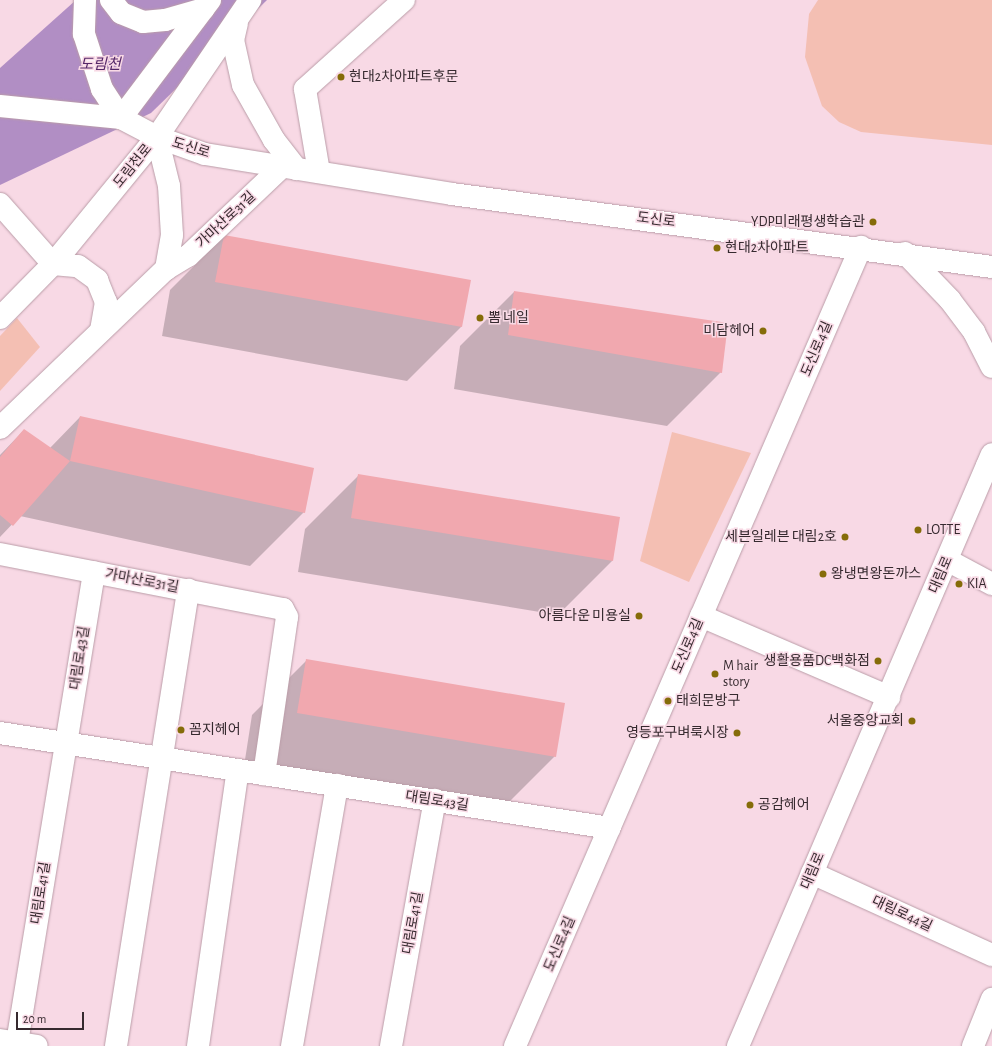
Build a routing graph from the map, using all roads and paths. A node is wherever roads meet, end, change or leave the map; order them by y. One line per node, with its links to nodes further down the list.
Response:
1 (85, 0): 8 (street, 도신로)
2 (111, 0): 5 (street)
3 (250, 0): 6 (street, 도림천로)
4 (404, 0): 11 (street)
5 (206, 5): 8 (street)
6 (238, 20): 9 (street, 도림천로); 10 (street)
7 (0, 106): 8 (street)
8 (121, 118): 9 (street, 도신로)
9 (157, 138): 10 (street, 도신로); 15 (street, 도림천로); 17 (street)
10 (290, 168): 11 (street, 도신로); 17 (street, 가마산로31길)
11 (319, 172): 13 (street, 도신로)
12 (0, 204): 15 (street)
13 (861, 247): 14 (street, 도신로); 28 (street, 도신로4길)
14 (905, 254): 16 (street, 도신로); 20 (street)
15 (53, 264): 18 (street, 도림천로); 19 (street)
16 (992, 267)
17 (166, 269): 19 (street, 가마산로31길)
18 (0, 318)
19 (100, 331): 21 (street, 가마산로31길)
20 (992, 367)
21 (0, 428)
22 (990, 459): 24 (street, 대림로)
23 (0, 554): 25 (street, 가마산로31길)
24 (947, 560): 26 (street); 29 (street, 대림로)
25 (94, 572): 27 (street, 가마산로31길); 31 (street, 대림로43길)
26 (992, 584)
27 (188, 590): 32 (street); 34 (street, 가마산로31길)
28 (701, 616): 29 (street); 37 (street, 도신로4길)
29 (889, 697): 38 (street, 대림로)
30 (0, 733): 31 (street, 대림로43길)
31 (66, 743): 32 (street, 대림로43길); 41 (street, 대림로41길)
32 (160, 758): 33 (street, 대림로43길); 42 (street)
33 (238, 770): 34 (street, 대림로43길); 43 (street)
34 (264, 774): 35 (street, 대림로43길)
35 (337, 785): 36 (street, 대림로43길); 44 (street)
36 (436, 800): 37 (street, 대림로43길); 45 (street, 대림로41길)
37 (610, 828): 46 (street, 도신로4길)
38 (812, 873): 39 (street, 대림로44길); 47 (street, 대림로)
39 (992, 955)
40 (992, 999): 48 (street)
41 (18, 1043)
42 (116, 1046)
43 (198, 1046)
44 (292, 1046)
45 (391, 1046)
46 (515, 1046)
47 (738, 1046)
48 (973, 1046)

